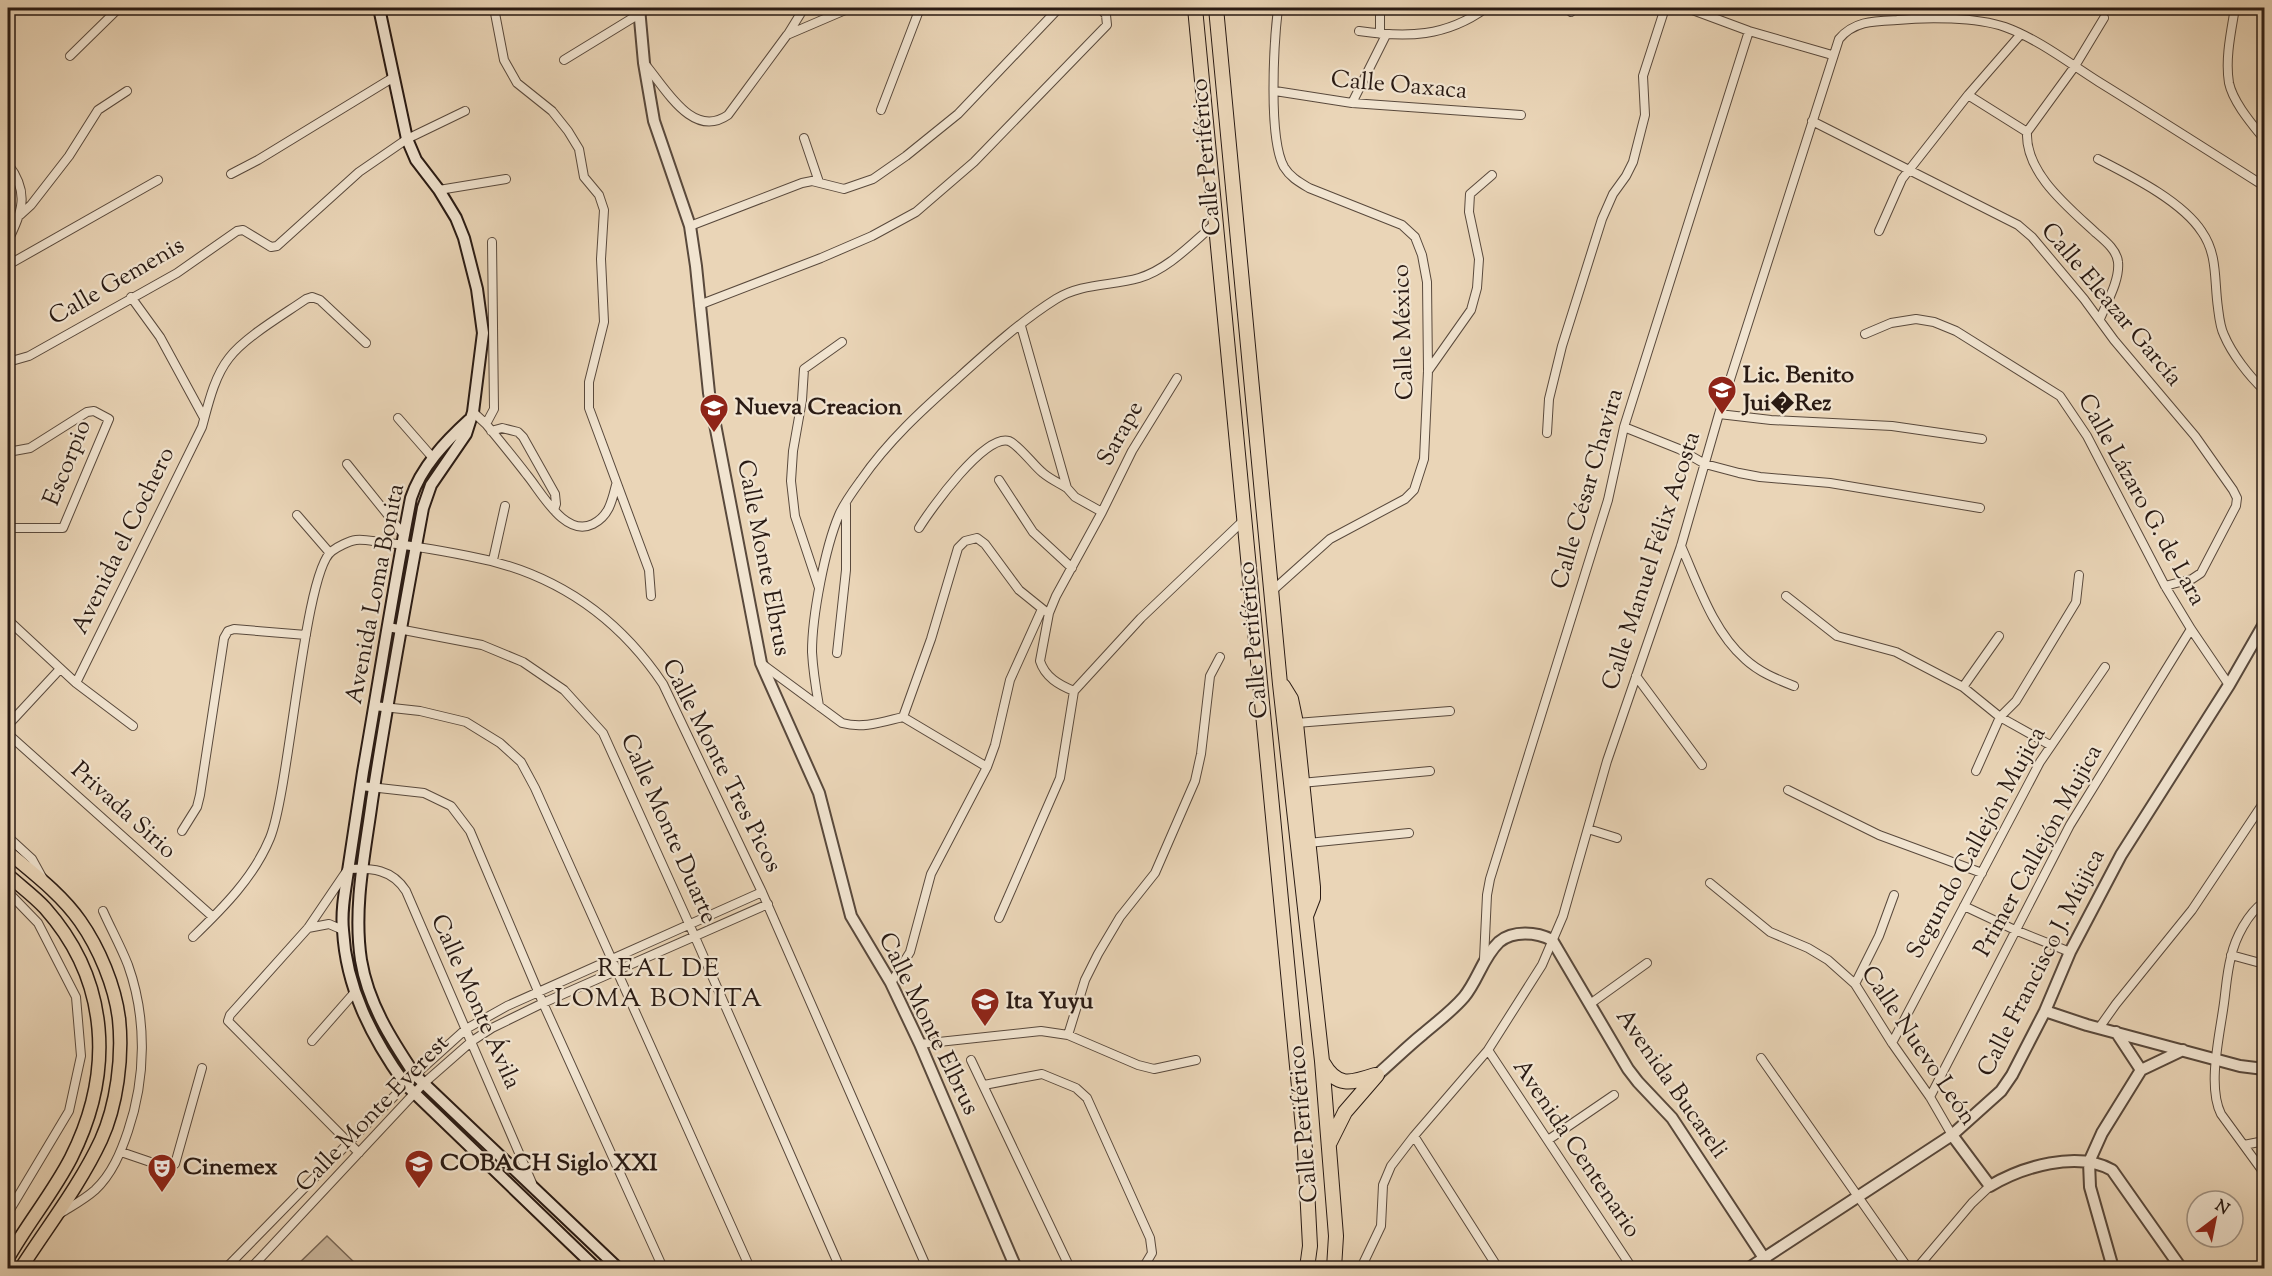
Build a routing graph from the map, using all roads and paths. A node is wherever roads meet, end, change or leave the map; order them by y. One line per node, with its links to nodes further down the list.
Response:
1 (119, 8): 27 (street)
2 (379, 8): 31 (street)
3 (494, 8): 85 (street)
4 (804, 8): 24 (street)
5 (850, 8): 24 (street)
6 (920, 8): 36 (street)
7 (1059, 8): 51 (street)
8 (1100, 8): 62 (street)
9 (1195, 8): 55 (highway, Calle Periférico)
10 (1216, 8): 105 (highway, Calle Periférico)
11 (1278, 8): 33 (street, Calle México)
12 (1380, 8): 25 (street)
13 (1486, 8): 25 (street)
14 (1665, 8): 78 (street)
15 (1687, 8): 22 (street)
16 (1918, 8): 19 (street)
17 (2235, 8): 42 (street)
18 (643, 10): 28 (street); 29 (street, Calle Monte Elbrus)
19 (1922, 18): 23 (street, Calle Manuel Félix Acosta); 26 (street, Calle Manuel Félix Acosta)
20 (2104, 18): 30 (street)
21 (1359, 31): 25 (street)
22 (1749, 31): 26 (street); 76 (street, Calle César Chavira)
23 (2021, 34): 30 (street, Calle Manuel Félix Acosta); 34 (street)
24 (787, 35): 29 (street)
25 (1383, 35): 35 (street)
26 (1832, 55): 39 (street, Calle Manuel Félix Acosta)
27 (70, 56)
28 (564, 60)
29 (644, 63): 56 (street, Calle Monte Elbrus)
30 (2075, 66): 40 (street); 52 (street, Calle Manuel Félix Acosta)
31 (394, 77): 43 (street); 47 (street)
32 (127, 91): 54 (street)
33 (1275, 91): 35 (street, Calle Oaxaca); 69 (street, Calle México)
34 (1968, 94): 40 (street); 46 (street)
35 (1352, 104): 38 (street, Calle Oaxaca)
36 (881, 110)
37 (465, 111): 43 (street)
38 (1521, 115)
39 (1812, 121): 46 (street, Calle Eleazar García); 72 (street, Calle Manuel Félix Acosta)
40 (2027, 132): 63 (street)
41 (804, 138): 51 (street)
42 (2265, 139)
43 (407, 140): 53 (street); 61 (street, Calle Gemenis)
44 (2098, 159): 71 (street)
45 (8, 164): 54 (street)
46 (1909, 171): 57 (street); 63 (street, Calle Eleazar García)
47 (231, 174)
48 (1492, 175): 69 (street)
49 (506, 179): 53 (street)
50 (158, 180): 60 (street)
51 (819, 182): 56 (street)
52 (2265, 186)
53 (439, 190): 74 (street)
54 (20, 215): 58 (street)
55 (1216, 223): 64 (street); 93 (highway, Calle Periférico)
56 (690, 226): 62 (street, Calle Monte Elbrus)
57 (1880, 231)
58 (8, 241)
59 (492, 242): 77 (street)
60 (8, 265)
61 (131, 297): 68 (street, Calle Gemenis); 73 (street)
62 (699, 305): 118 (street, Calle Monte Elbrus)
63 (2100, 319): 103 (street, Calle Eleazar García)
64 (1021, 326): 86 (street); 87 (street)
65 (1864, 334): 103 (street, Calle Lázaro G. de Lara)
66 (843, 342): 104 (street)
67 (366, 343): 73 (street, Avenida el Cochero)
68 (8, 362)
69 (1428, 371): 105 (street, Calle México)
70 (1177, 378): 91 (street, Sarape)
71 (2265, 390)
72 (1719, 414): 79 (street); 83 (street, Calle Manuel Félix Acosta)
73 (203, 416): 122 (street, Avenida el Cochero)
74 (471, 416): 77 (street); 81 (street, Avenida Loma Bonita); 97 (street, Avenida Loma Bonita)
75 (398, 418): 81 (street)
76 (1624, 427): 83 (street); 181 (street, Calle César Chavira)
77 (488, 428): 90 (street); 90 (street)
78 (1547, 433)
79 (1982, 439)
80 (8, 452): 94 (street, Escorpio)
81 (433, 458): 96 (street, Avenida Loma Bonita)
82 (347, 464): 96 (street)
83 (1705, 465): 89 (street); 98 (street, Calle Manuel Félix Acosta)
84 (999, 480): 101 (street)
85 (616, 484): 90 (street); 106 (street)
86 (1066, 488): 91 (street); 95 (street)
87 (846, 503): 104 (street); 116 (street)
88 (505, 506): 100 (street)
89 (1980, 508)
90 (554, 510)
91 (1102, 512): 101 (street, Sarape)
92 (297, 515): 99 (street)
93 (1244, 520): 127 (street); 248 (highway, Calle Periférico)
94 (8, 528)
95 (919, 528)
96 (403, 539): 97 (street, Calle Monte Tres Picos); 99 (street, Calle Monte Tres Picos); 111 (street, Avenida Loma Bonita)
97 (416, 546): 100 (street, Calle Monte Tres Picos); 113 (street, Avenida Loma Bonita)
98 (1681, 546): 121 (street, Calle Manuel Félix Acosta); 125 (street)
99 (329, 552): 114 (street)
100 (493, 560): 162 (street, Calle Monte Tres Picos)
101 (1072, 568): 108 (street, Sarape)
102 (2079, 575): 133 (street)
103 (2165, 586): 112 (street, Calle Lázaro G. de Lara)
104 (819, 590): 129 (street)
105 (1272, 591): 123 (highway, Calle Periférico)
106 (651, 596)
107 (1786, 596): 126 (street)
108 (1046, 611): 127 (street); 132 (street); 140 (street)
109 (8, 620): 120 (street)
110 (2265, 624): 124 (street, Calle Francisco J. Mújica)
111 (388, 627): 113 (street, Calle Monte Duarte); 128 (street, Avenida Loma Bonita)
112 (2191, 629): 124 (street, Calle Lázaro G. de Lara); 174 (street, Primer Callejón Mujica)
113 (402, 630): 130 (street, Avenida Loma Bonita); 171 (street, Calle Monte Duarte)
114 (306, 635): 149 (street); 168 (street)
115 (1999, 636): 126 (street)
116 (837, 653)
117 (1220, 657): 195 (street)
118 (761, 663): 129 (street); 185 (street, Calle Monte Elbrus)
119 (2105, 667): 138 (street, Segundo Callejón Mujica)
120 (60, 669): 122 (street); 135 (street)
121 (1636, 676): 139 (street); 148 (street, Calle Manuel Félix Acosta)
122 (76, 683): 136 (street)
123 (1280, 684): 134 (highway); 170 (highway, Calle Periférico)
124 (2229, 685): 178 (street, Calle Francisco J. Mújica)
125 (1794, 686)
126 (1963, 687): 133 (street)
127 (1074, 691): 169 (street)
128 (374, 706): 130 (street); 144 (street, Avenida Loma Bonita)
129 (819, 706): 132 (street)
130 (387, 707): 145 (street, Avenida Loma Bonita); 180 (street)
131 (1450, 711): 134 (street)
132 (903, 717): 140 (street)
133 (2000, 717): 138 (street); 142 (street)
134 (1296, 723): 143 (highway)
135 (8, 726)
136 (133, 726)
137 (8, 734): 168 (street, Privada Sirio)
138 (2050, 745): 157 (street, Segundo Callejón Mujica)
139 (1702, 765)
140 (987, 767): 185 (street)
141 (1430, 771): 143 (street)
142 (1976, 771)
143 (1301, 783): 153 (highway)
144 (361, 786): 145 (street); 155 (street, Avenida Loma Bonita)
145 (374, 788): 156 (street, Avenida Loma Bonita); 188 (street)
146 (1788, 790): 157 (street)
147 (2265, 802): 192 (street)
148 (1588, 829): 152 (street); 177 (street, Calle Manuel Félix Acosta)
149 (182, 831)
150 (1409, 833): 153 (street)
151 (8, 837): 159 (street)
152 (1617, 838)
153 (1308, 843): 170 (highway)
154 (8, 852): 159 (main road)
155 (348, 868): 156 (street, Calle Monte Ávila); 172 (street); 173 (street, Avenida Loma Bonita)
156 (362, 868): 193 (street, Calle Monte Ávila); 210 (street, Avenida Loma Bonita)
157 (1982, 873): 166 (street, Segundo Callejón Mujica)
158 (8, 875): 234 (main road)
159 (45, 883): 233 (main road)
160 (1710, 883): 186 (street, Calle Nuevo León)
161 (8, 892): 232 (street)
162 (762, 892): 165 (street, Calle Monte Tres Picos); 171 (street, Calle Monte Everest)
163 (1894, 895): 186 (street)
164 (2265, 902): 179 (street)
165 (768, 904): 176 (street, Calle Monte Everest); 244 (street, Calle Monte Tres Picos)
166 (1964, 906): 174 (street); 198 (street, Segundo Callejón Mujica)
167 (103, 911): 225 (street)
168 (213, 917): 175 (street)
169 (999, 918)
170 (1305, 918): 206 (highway, Calle Periférico)
171 (689, 924): 176 (street, Calle Monte Duarte); 180 (street, Calle Monte Everest)
172 (308, 928): 173 (street); 221 (street)
173 (343, 930): 187 (street, Avenida Loma Bonita)
174 (2015, 930): 178 (street); 217 (street, Primer Callejón Mujica)
175 (193, 936)
176 (695, 937): 184 (street, Calle Monte Everest); 243 (street, Calle Monte Duarte)
177 (1552, 940): 181 (street); 190 (street, Avenida Bucareli); 200 (street, Calle Manuel Félix Acosta)
178 (2070, 952): 191 (street, Calle Francisco J. Mújica)
179 (2231, 956): 183 (street); 203 (street)
180 (612, 958): 184 (street); 188 (street, Calle Monte Everest)
181 (1484, 961): 211 (street)
182 (1647, 963): 190 (street)
183 (2265, 964)
184 (617, 971): 189 (street, Calle Monte Everest); 242 (street)
185 (891, 983): 199 (street, Calle Monte Elbrus)
186 (1855, 984): 198 (street, Calle Nuevo León)
187 (355, 992): 196 (street); 212 (street, Avenida Loma Bonita)
188 (538, 992): 189 (street); 193 (street, Calle Monte Everest)
189 (543, 1003): 197 (street, Calle Monte Everest); 241 (street)
190 (1590, 1004): 235 (street, Avenida Bucareli)
191 (2045, 1011): 192 (street); 218 (street, Calle Francisco J. Mújica)
192 (2099, 1028): 194 (street)
193 (466, 1029): 197 (street, Calle Monte Ávila); 210 (street, Calle Monte Everest)
194 (2116, 1032): 201 (street); 209 (street)
195 (1068, 1035): 199 (street); 205 (street)
196 (312, 1041)
197 (472, 1041): 213 (street, Calle Monte Everest); 230 (street, Calle Monte Ávila)
198 (1892, 1043): 217 (street, Calle Nuevo León)
199 (920, 1044): 245 (street, Calle Monte Elbrus)
200 (1488, 1050): 219 (street, Calle Manuel Félix Acosta); 220 (street, Avenida Centenario)
201 (2182, 1050): 203 (street); 209 (street)
202 (1761, 1058): 231 (street)
203 (2217, 1058): 208 (street); 223 (street)
204 (971, 1060): 214 (street)
205 (1196, 1060)
206 (1322, 1061): 211 (highway); 224 (highway, Calle Periférico)
207 (202, 1068): 225 (street)
208 (2265, 1069)
209 (2141, 1070): 227 (street)
210 (415, 1074): 212 (street, Calle Monte Everest); 213 (street, Avenida Loma Bonita)
211 (1377, 1075): 224 (highway)
212 (405, 1084): 215 (street, Avenida Loma Bonita); 221 (street, Calle Monte Everest)
213 (423, 1084): 215 (street, Calle Monte Everest); 230 (street, Avenida Loma Bonita)
214 (984, 1084): 246 (street); 247 (street)
215 (414, 1094): 226 (street, Calle Monte Everest); 239 (street, Avenida Loma Bonita)
216 (1614, 1095): 220 (street)
217 (1930, 1097): 218 (street, Calle Nuevo León)
218 (1952, 1135): 229 (street, Calle Nuevo León); 231 (street, Calle Francisco J. Mújica)
219 (1414, 1136): 250 (street, Calle Manuel Félix Acosta); 251 (street)
220 (1548, 1140): 252 (street, Avenida Centenario)
221 (348, 1141): 226 (street); 237 (street, Calle Monte Everest)
222 (2265, 1141): 223 (street)
223 (2244, 1145): 228 (street)
224 (1329, 1146): 249 (highway, Calle Periférico)
225 (121, 1152): 233 (street)
226 (359, 1153): 238 (street, Calle Monte Everest)
227 (2089, 1162): 229 (street); 257 (street); 258 (street)
228 (2265, 1173)
229 (1990, 1186): 256 (street)
230 (535, 1190): 240 (street, Avenida Loma Bonita)
231 (1859, 1197): 235 (street, Calle Francisco J. Mújica); 255 (street)
232 (8, 1213)
233 (55, 1218): 236 (main road)
234 (9, 1253)
235 (1764, 1258): 253 (street, Calle Francisco J. Mújica); 254 (street, Avenida Bucareli)
236 (21, 1269)
237 (226, 1269)
238 (251, 1269)
239 (596, 1269)
240 (618, 1269)
241 (663, 1269)
242 (750, 1269)
243 (840, 1269)
244 (927, 1269)
245 (1016, 1269)
246 (1070, 1269)
247 (1143, 1269)
248 (1307, 1269)
249 (1334, 1269)
250 (1361, 1269)
251 (1498, 1269)
252 (1632, 1269)
253 (1749, 1269)
254 (1771, 1269)
255 (1908, 1269)
256 (1917, 1269)
257 (2113, 1269)
258 (2181, 1269)

